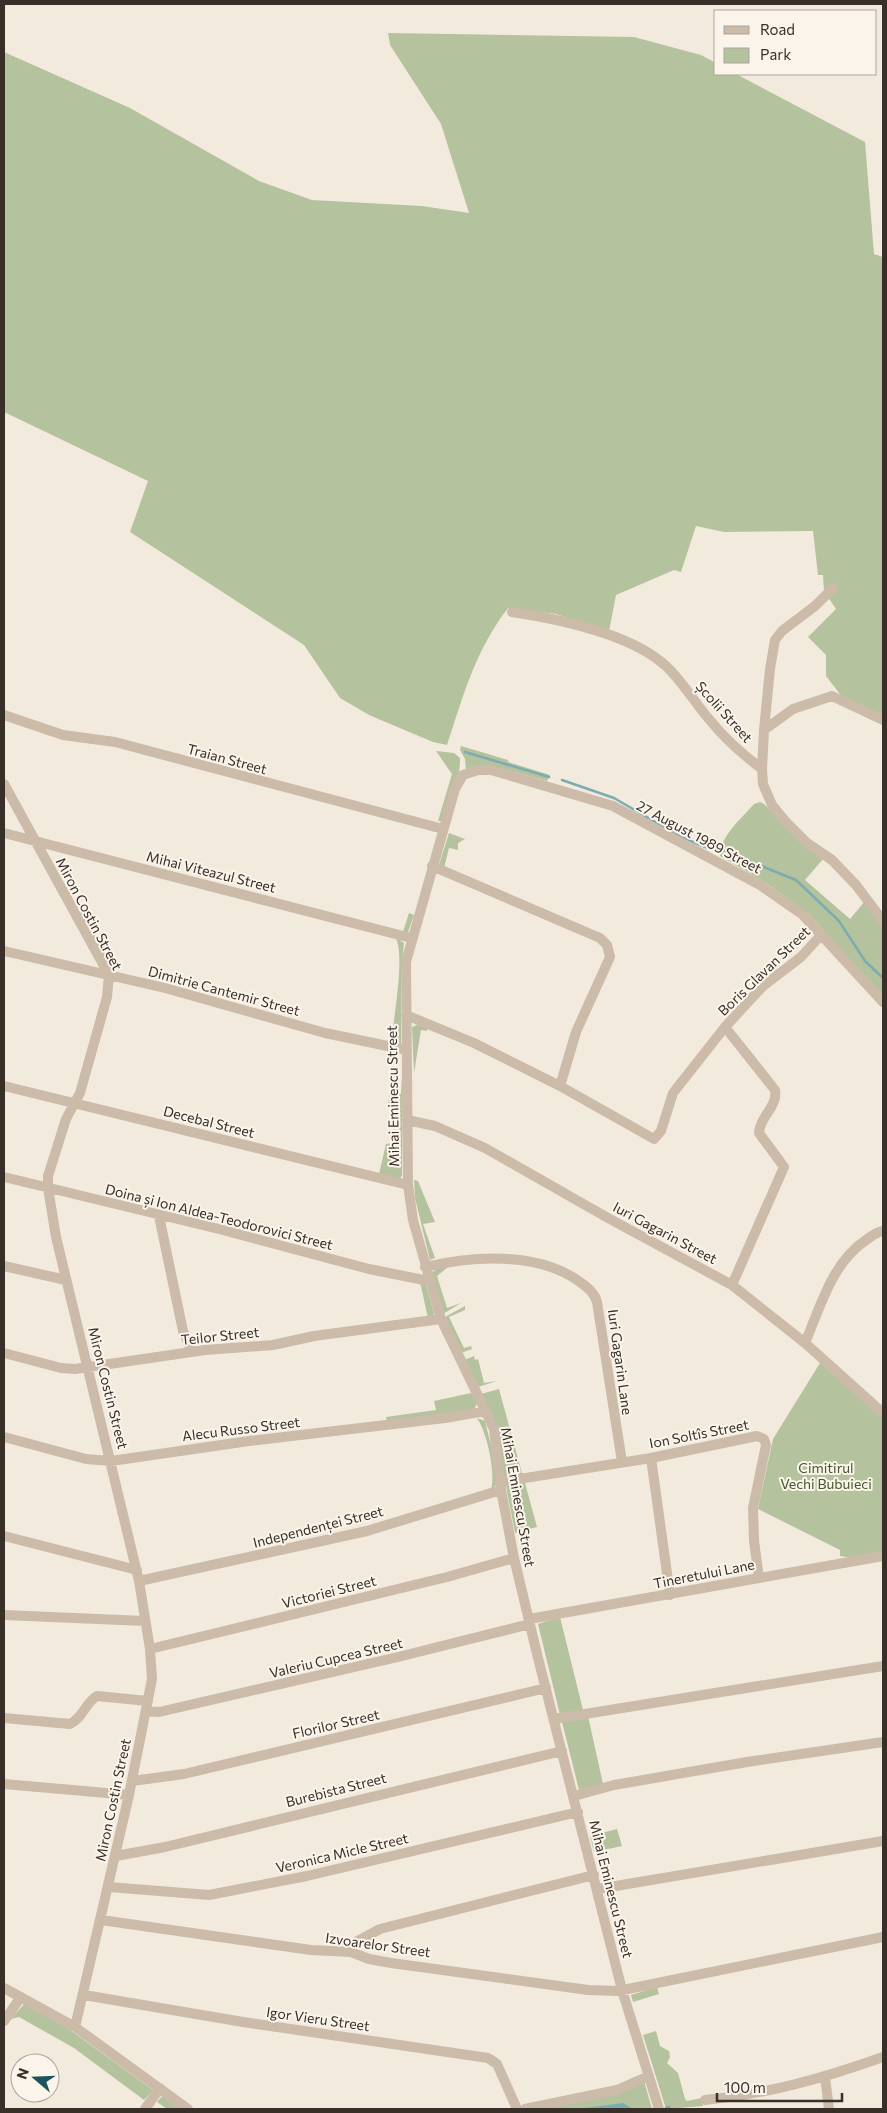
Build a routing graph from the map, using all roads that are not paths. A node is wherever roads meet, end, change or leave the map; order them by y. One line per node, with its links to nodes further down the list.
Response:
1 (834, 588): 5 (street)
2 (512, 612): 6 (street, Școlii Street)
3 (4, 715): 9 (street, Traian Street)
4 (883, 720): 5 (street)
5 (764, 730): 6 (street)
6 (762, 769): 13 (street)
7 (463, 775): 9 (street, Mihai Eminescu Street); 14 (street, 27 August 1989 Street)
8 (4, 784): 11 (street, Miron Costin Street)
9 (443, 829): 12 (street, Mihai Eminescu Street)
10 (4, 832): 11 (street, Mihai Viteazul Street)
11 (36, 843): 15 (street, Mihai Viteazul Street); 17 (street, Miron Costin Street)
12 (432, 866): 15 (street, Mihai Eminescu Street); 23 (street)
13 (883, 922)
14 (822, 934): 18 (street, 27 August 1989 Street); 20 (street, Boris Glavan Street)
15 (411, 938): 19 (street, Mihai Eminescu Street)
16 (4, 952): 17 (street, Dimitrie Cantemir Street)
17 (109, 975): 21 (street, Dimitrie Cantemir Street); 24 (street, Miron Costin Street)
18 (883, 1002)
19 (406, 1015): 21 (street, Mihai Eminescu Street); 23 (street)
20 (725, 1027): 23 (street); 35 (street, Boris Glavan Street)
21 (407, 1050): 25 (street, Mihai Eminescu Street)
22 (4, 1086): 24 (street, Decebal Street)
23 (560, 1086)
24 (74, 1103): 27 (street, Decebal Street); 28 (street, Miron Costin Street)
25 (407, 1120): 27 (street, Mihai Eminescu Street); 35 (street, Iuri Gagarin Street)
26 (4, 1177): 28 (street, Doina și Ion Aldea-Teodorovici Street)
27 (408, 1185): 32 (street, Mihai Eminescu Street)
28 (48, 1188): 29 (street, Doina și Ion Aldea-Teodorovici Street); 33 (street, Miron Costin Street)
29 (159, 1216): 34 (street, Doina și Ion Aldea-Teodorovici Street); 38 (street)
30 (883, 1231): 37 (street)
31 (4, 1266): 33 (street)
32 (425, 1267): 34 (street, Mihai Eminescu Street); 46 (street, Iuri Gagarin Lane)
33 (66, 1280): 40 (street, Miron Costin Street)
34 (429, 1281): 36 (street, Mihai Eminescu Street)
35 (732, 1285): 37 (street, Iuri Gagarin Street)
36 (441, 1319): 38 (street, Teilor Street); 42 (street, Mihai Eminescu Street)
37 (805, 1342): 41 (street, Iuri Gagarin Street)
38 (192, 1352): 40 (street, Teilor Street)
39 (4, 1353): 40 (street, Teilor Street)
40 (89, 1368): 45 (street, Miron Costin Street)
41 (881, 1407)
42 (485, 1411): 45 (street, Alecu Russo Street); 47 (street, Mihai Eminescu Street)
43 (4, 1436): 45 (street, Alecu Russo Street)
44 (651, 1458): 46 (street, Ion Soltîs Street); 52 (street, Ion Soltîs Street); 54 (street)
45 (111, 1461): 51 (street, Miron Costin Street)
46 (622, 1462): 47 (street, Ion Soltîs Street)
47 (500, 1486): 50 (street, Mihai Eminescu Street); 53 (street, Independenței Street)
48 (4, 1536): 51 (street)
49 (883, 1556): 52 (street, Tineretului Lane)
50 (514, 1558): 57 (street, Mihai Eminescu Street); 58 (street, Victoriei Street)
51 (137, 1570): 53 (street, Miron Costin Street)
52 (759, 1578): 54 (street, Tineretului Lane)
53 (139, 1581): 56 (street, Miron Costin Street)
54 (670, 1595): 57 (street, Tineretului Lane)
55 (4, 1616): 56 (street)
56 (145, 1621): 58 (street, Miron Costin Street)
57 (530, 1622): 60 (street, Mihai Eminescu Street); 61 (street, Valeriu Cupcea Street)
58 (150, 1649): 61 (street, Miron Costin Street)
59 (883, 1666): 63 (street)
60 (546, 1688): 63 (street, Mihai Eminescu Street); 66 (street, Florilor Street)
61 (147, 1706): 62 (street, Valeriu Cupcea Street); 66 (street, Miron Costin Street)
62 (4, 1718)
63 (554, 1719): 65 (street, Mihai Eminescu Street)
64 (883, 1742): 69 (street)
65 (562, 1751): 69 (street, Mihai Eminescu Street); 72 (street, Burebista Street)
66 (132, 1781): 68 (street, Miron Costin Street)
67 (4, 1784): 68 (street)
68 (130, 1795): 72 (street, Miron Costin Street)
69 (574, 1796): 70 (street, Mihai Eminescu Street)
70 (578, 1812): 73 (street, Mihai Eminescu Street); 74 (street, Veronica Micle Street)
71 (883, 1841): 75 (street)
72 (116, 1856): 74 (street, Miron Costin Street)
73 (594, 1874): 75 (street, Mihai Eminescu Street); 78 (street)
74 (108, 1887): 76 (street, Miron Costin Street)
75 (598, 1889): 80 (street, Mihai Eminescu Street)
76 (100, 1920): 78 (street, Izvoarelor Street); 81 (street, Miron Costin Street)
77 (883, 1937): 80 (street, Izvoarelor Street)
78 (351, 1952): 80 (street, Izvoarelor Street)
79 (4, 1988): 82 (street)
80 (622, 1990): 86 (street, Mihai Eminescu Street)
81 (84, 1995): 84 (street, Miron Costin Street); 92 (street, Igor Vieru Street)
82 (21, 1998): 83 (street); 84 (street)
83 (4, 2021)
84 (75, 2027): 88 (street)
85 (883, 2057): 87 (street)
86 (649, 2076): 93 (street); 94 (street, Mihai Eminescu Street)
87 (825, 2077): 89 (street); 95 (street)
88 (160, 2088): 90 (street); 91 (street)
89 (705, 2100)
90 (145, 2109)
91 (188, 2109)
92 (517, 2109)
93 (525, 2109)
94 (659, 2109)
95 (829, 2109)

